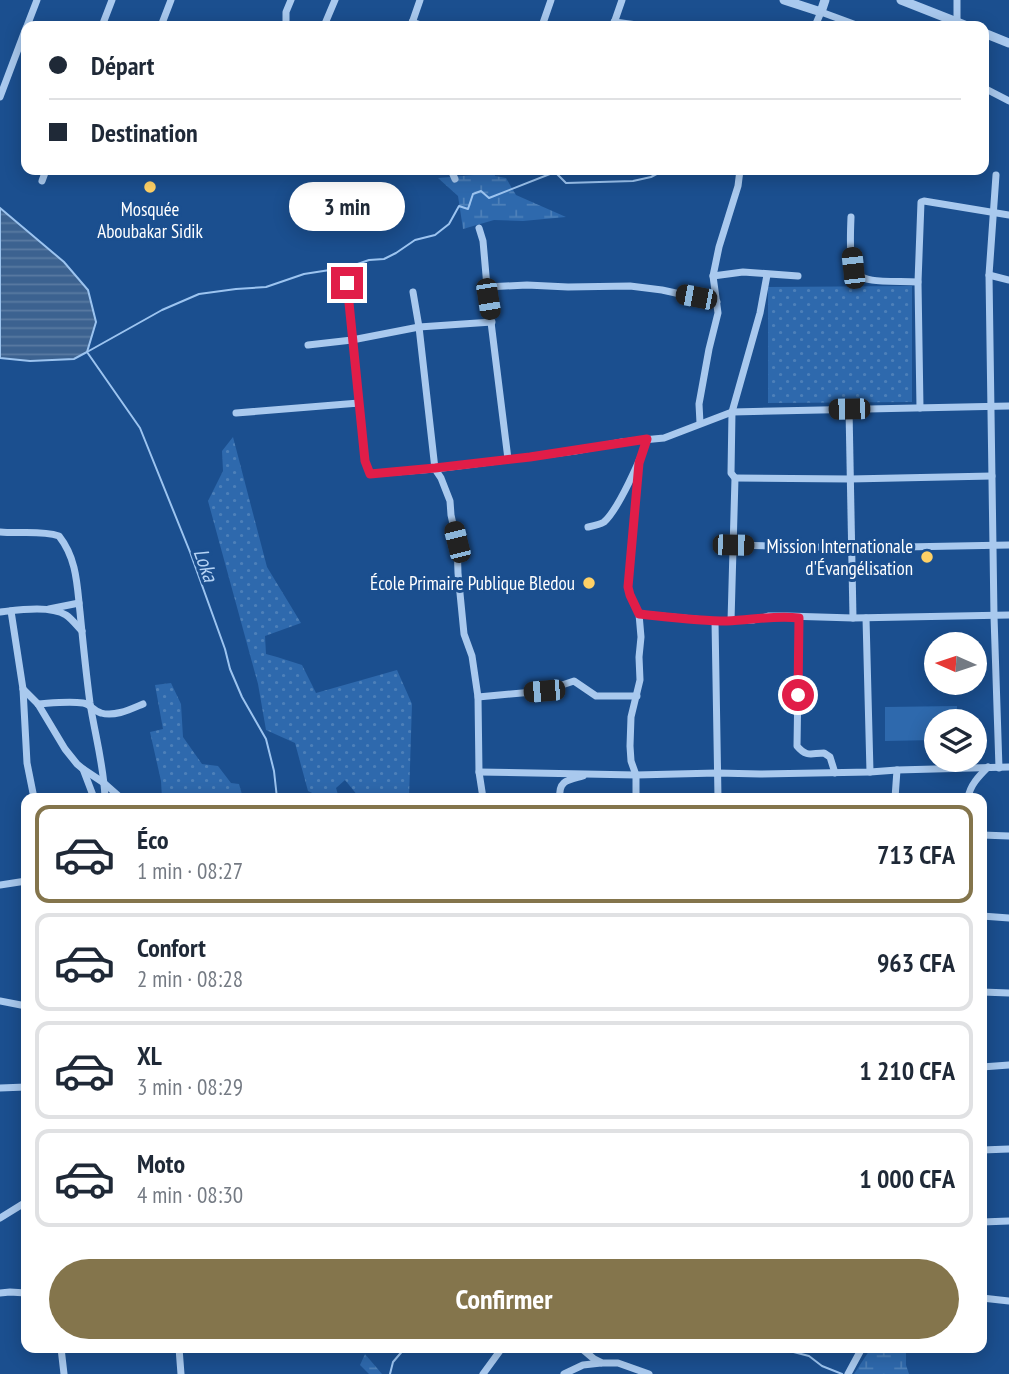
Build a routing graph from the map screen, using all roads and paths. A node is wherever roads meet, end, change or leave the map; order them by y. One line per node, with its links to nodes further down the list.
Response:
1 (37, 0): 14 (street)
2 (112, 0): 15 (street)
3 (170, 0): 16 (street)
4 (291, 0): 17 (street)
5 (335, 0): 18 (street)
6 (420, 0): 19 (street)
7 (551, 0): 20 (street)
8 (622, 0): 21 (street)
9 (784, 0): 13 (street)
10 (825, 0): 13 (street)
11 (901, 0): 24 (street)
12 (957, 0): 25 (street)
13 (821, 12): 22 (street); 23 (street)
14 (29, 21)
15 (104, 21)
16 (163, 21)
17 (286, 21)
18 (326, 21)
19 (413, 21)
20 (544, 21)
21 (614, 21)
22 (817, 21)
23 (839, 21)
24 (954, 21)
25 (957, 21)
26 (989, 35): 28 (street)
27 (21, 43): 30 (street)
28 (1009, 43)
29 (989, 91): 31 (street)
30 (0, 97)
31 (1009, 101)
32 (44, 175): 37 (street)
33 (453, 175): 36 (street)
34 (739, 175): 44 (street)
35 (996, 175): 38 (street)
36 (455, 179)
37 (41, 181)
38 (992, 212): 39 (street); 43 (street); 47 (street)
39 (1009, 215)
40 (851, 217): 47 (street)
41 (479, 228): 49 (street)
42 (767, 275): 44 (street); 45 (street); 61 (street)
43 (989, 275): 46 (street); 58 (street)
44 (713, 276): 51 (street)
45 (798, 276)
46 (1009, 279)
47 (918, 282): 59 (street)
48 (347, 283): 54 (street)
49 (487, 287): 51 (street); 52 (street)
50 (413, 292): 53 (street)
51 (717, 302): 63 (street)
52 (492, 322): 53 (street); 65 (street)
53 (419, 327): 54 (street); 67 (street)
54 (352, 340): 55 (street); 56 (street)
55 (308, 345)
56 (359, 403): 62 (street); 67 (street)
57 (1009, 406): 58 (street)
58 (991, 407): 59 (street); 68 (street)
59 (920, 408): 60 (street)
60 (849, 409): 61 (street); 70 (street)
61 (732, 412): 63 (street); 69 (street)
62 (236, 413)
63 (700, 423): 64 (street)
64 (647, 439): 65 (street); 66 (street)
65 (508, 459): 67 (street)
66 (639, 463): 71 (street); 81 (street)
67 (435, 468): 92 (street)
68 (992, 476): 70 (street); 74 (street)
69 (735, 478): 70 (street); 73 (street)
70 (850, 479): 76 (street)
71 (588, 527)
72 (0, 532): 77 (street)
73 (733, 545): 76 (street); 88 (street)
74 (993, 545): 75 (street); 76 (street); 83 (street)
75 (1009, 545)
76 (851, 548): 85 (street)
77 (79, 603): 78 (street); 89 (street)
78 (45, 610): 79 (street); 89 (street)
79 (11, 611): 80 (street); 90 (street)
80 (0, 612)
81 (639, 614): 87 (street); 91 (street)
82 (1009, 615): 83 (street)
83 (995, 616): 86 (street); 98 (street)
84 (799, 618): 85 (street); 88 (street); 104 (street)
85 (853, 618): 86 (street)
86 (866, 618): 102 (street)
87 (715, 621): 88 (street); 103 (street)
88 (731, 621)
89 (82, 632): 95 (street)
90 (23, 689): 93 (street); 108 (street)
91 (637, 696): 92 (street); 106 (street)
92 (478, 697): 101 (street)
93 (38, 704): 95 (street); 99 (street)
94 (144, 704): 95 (street)
95 (90, 705): 107 (street)
96 (988, 767): 98 (street); 100 (street); 117 (street)
97 (1009, 767): 98 (street)
98 (999, 768)
99 (83, 769): 107 (street); 109 (street)
100 (897, 770): 102 (street); 116 (street)
101 (479, 772): 105 (street); 112 (street)
102 (870, 772): 104 (street)
103 (717, 773): 104 (street); 106 (street); 115 (street)
104 (835, 773)
105 (590, 774): 106 (street); 113 (street)
106 (636, 775): 114 (street)
107 (104, 783): 110 (street); 111 (street)
108 (34, 793)
109 (92, 793)
110 (105, 793)
111 (115, 793)
112 (482, 793)
113 (560, 793)
114 (636, 793)
115 (718, 793)
116 (895, 793)
117 (969, 793)
118 (987, 835): 119 (street)
119 (1009, 836)
120 (21, 882): 121 (street)
121 (0, 885)
122 (987, 916): 123 (street)
123 (1009, 918)
124 (987, 992): 125 (street)
125 (1009, 993)
126 (0, 1001): 127 (street)
127 (21, 1005)
128 (1009, 1065): 129 (street)
129 (987, 1067)
130 (21, 1087): 131 (street)
131 (0, 1088)
132 (1009, 1149): 133 (street)
133 (987, 1150)
134 (21, 1205): 135 (street)
135 (0, 1218)
136 (1009, 1221): 137 (street)
137 (987, 1222)
138 (0, 1293): 139 (street)
139 (21, 1293)
140 (987, 1299): 141 (street)
141 (1009, 1301)
142 (62, 1353): 148 (street)
143 (179, 1353): 149 (street)
144 (498, 1353): 150 (street)
145 (588, 1353): 147 (street)
146 (859, 1353): 153 (street)
147 (602, 1363): 151 (street); 152 (street)
148 (64, 1374)
149 (181, 1374)
150 (483, 1374)
151 (564, 1374)
152 (649, 1374)
153 (848, 1374)

